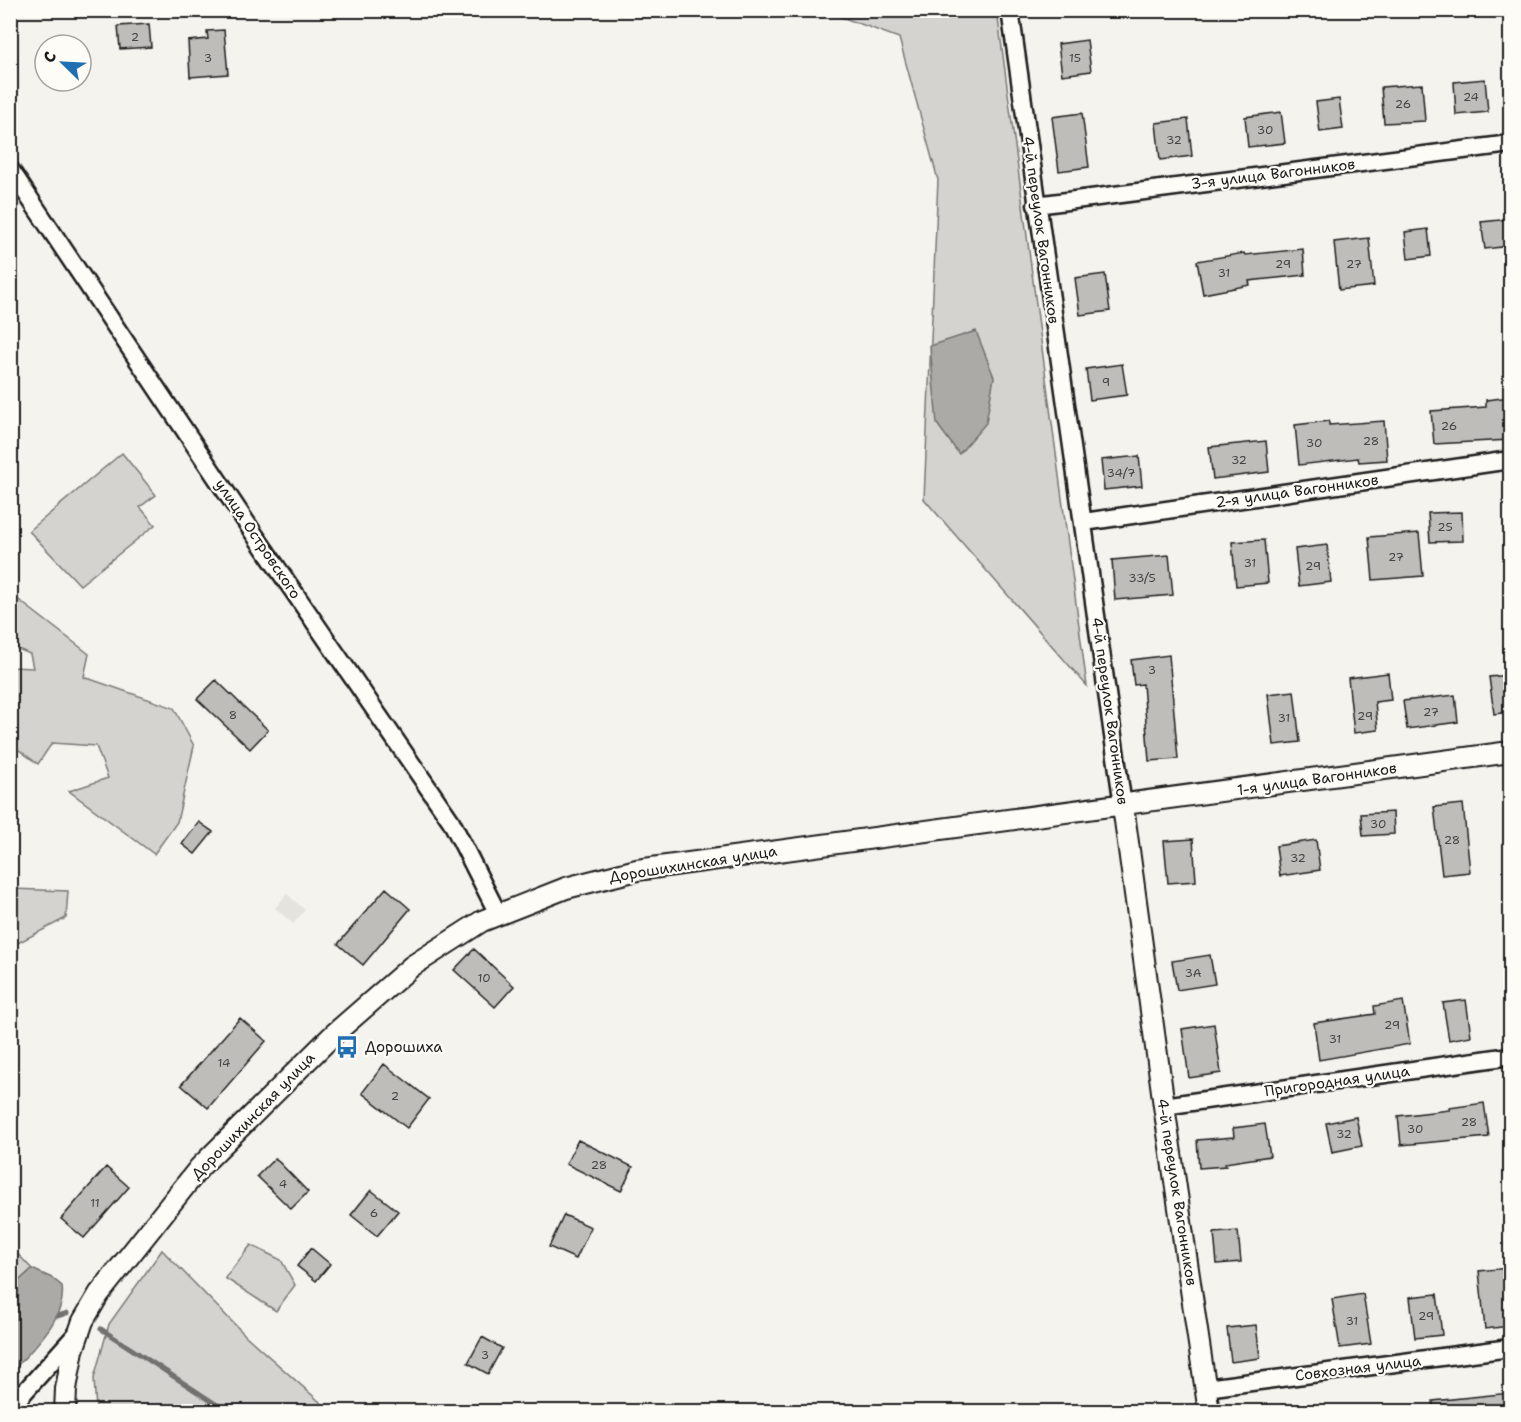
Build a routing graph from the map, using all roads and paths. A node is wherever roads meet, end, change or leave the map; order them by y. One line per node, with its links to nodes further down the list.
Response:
1 (1010, 10): 4 (street, 4-й переулок Вагонников)
2 (1510, 144): 4 (street, 3-я улица Вагонников)
3 (10, 169): 9 (street, улица Островского)
4 (1036, 205): 6 (street, 4-й переулок Вагонников)
5 (1510, 460): 6 (street, 2-я улица Вагонников)
6 (1084, 522): 8 (street, 4-й переулок Вагонников)
7 (1510, 752): 8 (street, 1-я улица Вагонников)
8 (1123, 806): 9 (street, Дорошихинская улица); 11 (street, 4-й переулок Вагонников)
9 (498, 914): 12 (street, Дорошихинская улица)
10 (1510, 1056): 11 (street, Пригородная улица)
11 (1164, 1106): 14 (street, 4-й переулок Вагонников)
12 (79, 1330): 15 (street, Дорошихинская улица); 16 (street)
13 (1510, 1348): 14 (street, Совхозная улица)
14 (1206, 1388): 17 (street, 4-й переулок Вагонников)
15 (10, 1408)
16 (65, 1412)
17 (1209, 1412)

